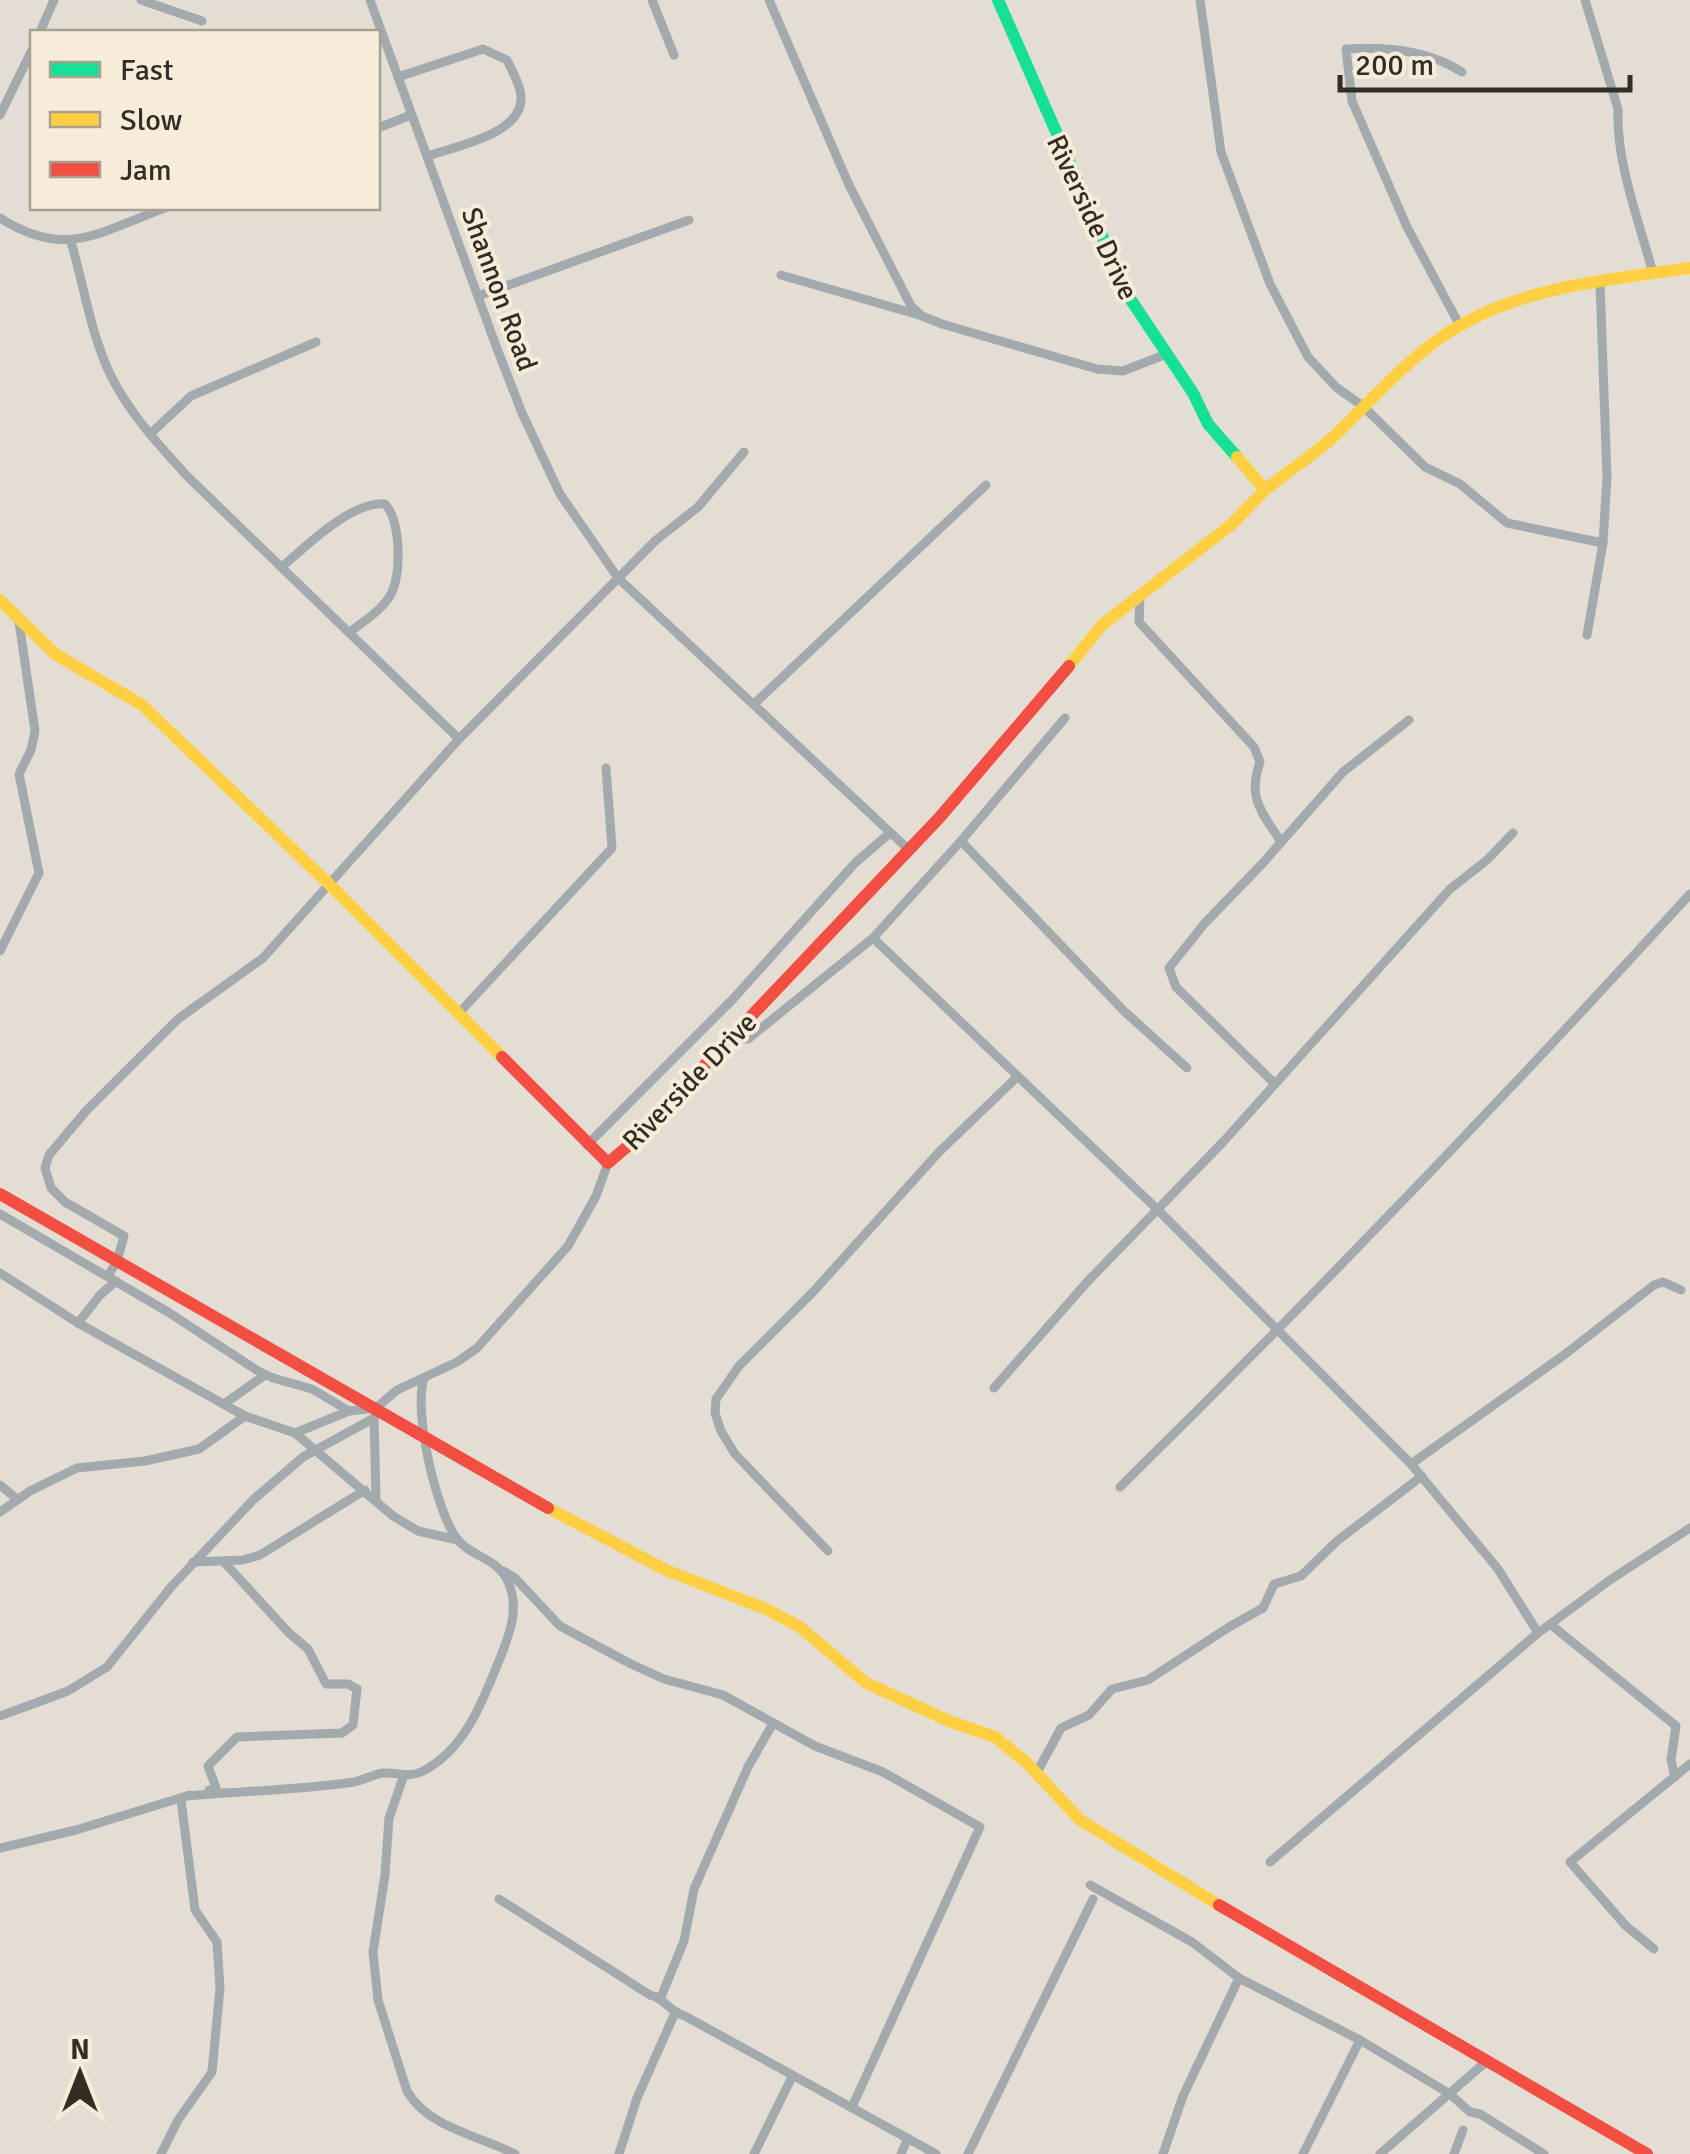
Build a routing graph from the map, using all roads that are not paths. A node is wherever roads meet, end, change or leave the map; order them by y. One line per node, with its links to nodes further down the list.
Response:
1 (54, 0): 10 (street)
2 (141, 0): 9 (street)
3 (370, 0): 14 (street, Shannon Road)
4 (652, 0): 12 (street)
5 (769, 0): 27 (street)
6 (998, 0): 33 (street, Riverside Drive)
7 (1200, 0): 34 (street)
8 (1584, 0): 24 (street)
9 (202, 21)
10 (41, 30)
11 (30, 54): 15 (street)
12 (674, 56)
13 (1462, 72): 31 (street)
14 (398, 78): 16 (street, Shannon Road); 18 (street)
15 (0, 115)
16 (411, 115): 17 (street); 18 (street, Shannon Road)
17 (380, 127)
18 (428, 156): 28 (street, Shannon Road)
19 (159, 210): 22 (street)
20 (0, 218): 22 (street)
21 (689, 220): 28 (street)
22 (71, 242): 35 (street)
23 (1690, 268): 24 (street, Riverside Drive)
24 (1653, 273): 26 (street, Riverside Drive)
25 (781, 275): 29 (street)
26 (1600, 283): 31 (street, Riverside Drive); 39 (street)
27 (904, 292): 29 (street); 30 (street)
28 (478, 296): 41 (street, Shannon Road)
29 (883, 304): 30 (street)
30 (922, 316): 33 (street)
31 (1460, 326): 34 (street, Riverside Drive)
32 (316, 342): 35 (street)
33 (1164, 354): 38 (street, Riverside Drive)
34 (1364, 406): 38 (street, Riverside Drive); 39 (street)
35 (150, 434): 40 (street)
36 (744, 452): 41 (street)
37 (986, 485): 47 (street)
38 (1265, 490): 42 (street, Riverside Drive)
39 (1603, 544): 46 (street)
40 (283, 566): 45 (street); 45 (street)
41 (618, 578): 47 (street, Shannon Road); 50 (street)
42 (1141, 591): 55 (street); 56 (street, Riverside Drive)
43 (0, 600): 44 (street, Riverside Drive)
44 (19, 622): 57 (street, Riverside Drive); 60 (street)
45 (350, 632): 50 (street)
46 (1587, 635)
47 (754, 704): 52 (street, Shannon Road)
48 (1065, 718): 54 (street)
49 (1409, 720): 55 (street)
50 (459, 739): 57 (street)
51 (606, 768): 61 (street)
52 (890, 832): 56 (street, Shannon Road); 66 (street)
53 (1513, 834): 65 (street)
54 (961, 841): 59 (street); 63 (street)
55 (1281, 842): 65 (street)
56 (906, 848): 62 (street, Riverside Drive)
57 (329, 884): 61 (street, Riverside Drive); 71 (street)
58 (1690, 894): 78 (street)
59 (873, 938): 62 (street); 64 (street)
60 (0, 951)
61 (459, 1013): 66 (street, Riverside Drive)
62 (729, 1040): 67 (street, Riverside Drive)
63 (1186, 1068)
64 (1016, 1078): 69 (street); 99 (street)
65 (1275, 1084): 69 (street)
66 (587, 1145): 67 (street, Riverside Drive)
67 (608, 1163): 80 (street)
68 (0, 1194): 71 (street)
69 (1158, 1210): 78 (street); 81 (street)
70 (0, 1214): 73 (street)
71 (117, 1261): 73 (street); 84 (street)
72 (0, 1274): 74 (street)
73 (112, 1279): 77 (street); 79 (street)
74 (11, 1282): 76 (street); 77 (street)
75 (1682, 1290): 89 (street)
76 (0, 1292)
77 (78, 1323): 82 (street)
78 (1278, 1332): 89 (street); 92 (street)
79 (265, 1375): 82 (street); 83 (street)
80 (424, 1378): 84 (street); 87 (street)
81 (994, 1388)
82 (224, 1404): 85 (street)
83 (350, 1411): 84 (street); 86 (street)
84 (373, 1412): 87 (street); 88 (street); 95 (street)
85 (244, 1416): 86 (street); 94 (street)
86 (296, 1433): 88 (street)
87 (426, 1442): 98 (street); 108 (street)
88 (314, 1451): 93 (street); 100 (street)
89 (1411, 1464): 90 (street)
90 (1422, 1476): 104 (street); 108 (street)
91 (0, 1485): 94 (street)
92 (1120, 1486)
93 (364, 1490): 95 (street); 101 (street)
94 (17, 1499): 96 (street)
95 (376, 1499): 98 (street)
96 (0, 1512)
97 (1690, 1528): 103 (street)
98 (458, 1540): 102 (street)
99 (828, 1551)
100 (193, 1562): 101 (street); 105 (street)
101 (224, 1562): 111 (street)
102 (502, 1571): 106 (street); 109 (street)
103 (1550, 1624): 104 (street); 110 (street)
104 (1538, 1633): 113 (street)
105 (0, 1716)
106 (772, 1725): 119 (street); 125 (street)
107 (1690, 1764): 110 (street)
108 (1036, 1774): 122 (street)
109 (404, 1775): 111 (street); 129 (street)
110 (1675, 1777): 117 (street)
111 (184, 1798): 112 (street); 128 (street)
112 (0, 1848)
113 (1270, 1862)
114 (1090, 1886): 118 (street)
115 (499, 1899): 119 (street)
116 (1093, 1899): 134 (street)
117 (1654, 1949)
118 (1238, 1978): 121 (street); 135 (street)
119 (661, 1997): 120 (street)
120 (674, 2013): 123 (street); 130 (street)
121 (1360, 2040): 124 (street); 136 (street)
122 (1488, 2060): 124 (street); 140 (street)
123 (792, 2077): 125 (street); 131 (street)
124 (1450, 2094): 137 (street); 139 (street)
125 (852, 2107): 127 (street)
126 (1463, 2130): 138 (street)
127 (908, 2138): 132 (street); 133 (street)
128 (162, 2154)
129 (515, 2154)
130 (619, 2154)
131 (754, 2154)
132 (901, 2154)
133 (936, 2154)
134 (968, 2154)
135 (1163, 2154)
136 (1303, 2154)
137 (1380, 2154)
138 (1454, 2154)
139 (1544, 2154)
140 (1647, 2154)

